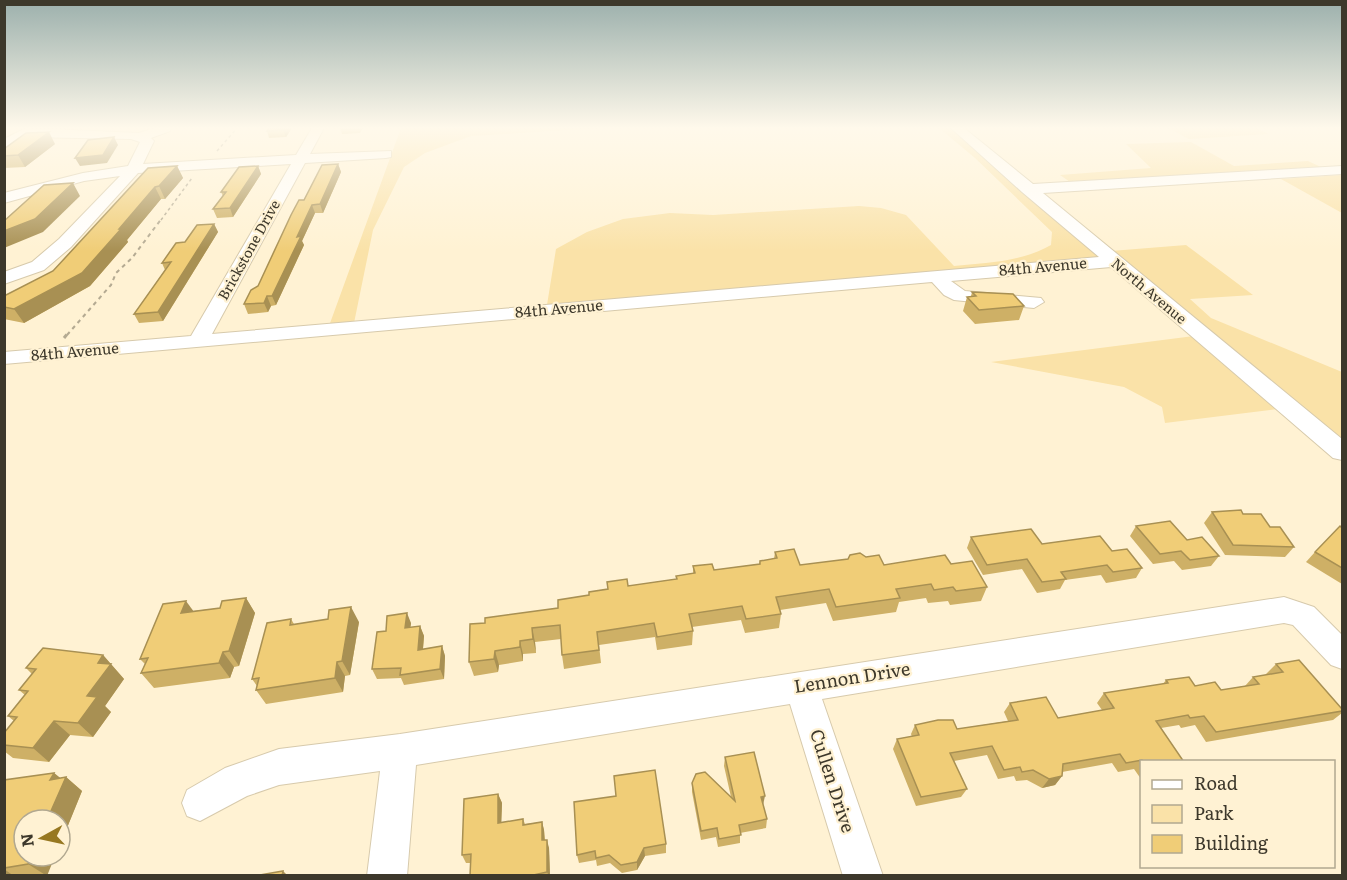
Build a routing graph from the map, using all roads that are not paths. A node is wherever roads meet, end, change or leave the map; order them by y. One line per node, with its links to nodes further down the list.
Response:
1 (134, 169): 6 (street); 10 (street)
2 (294, 169): 13 (street, Brickstone Drive)
3 (1004, 169): 5 (street, North Avenue)
4 (1342, 170): 5 (street)
5 (1027, 189): 7 (street, North Avenue)
6 (4, 198)
7 (1114, 261): 8 (street, 84th Avenue); 15 (street, North Avenue)
8 (971, 274): 9 (street, 84th Avenue); 11 (street)
9 (937, 277): 11 (street); 13 (street, 84th Avenue)
10 (4, 279)
11 (987, 297): 12 (street)
12 (1034, 302)
13 (198, 341): 14 (street, 84th Avenue)
14 (4, 358)
15 (1342, 452)
16 (1342, 655): 17 (street, Lennon Drive)
17 (801, 686): 18 (street, Lennon Drive); 21 (street, Cullen Drive)
18 (400, 752): 19 (street, Lennon Drive); 20 (street)
19 (201, 803)
20 (387, 876)
21 (863, 876)

